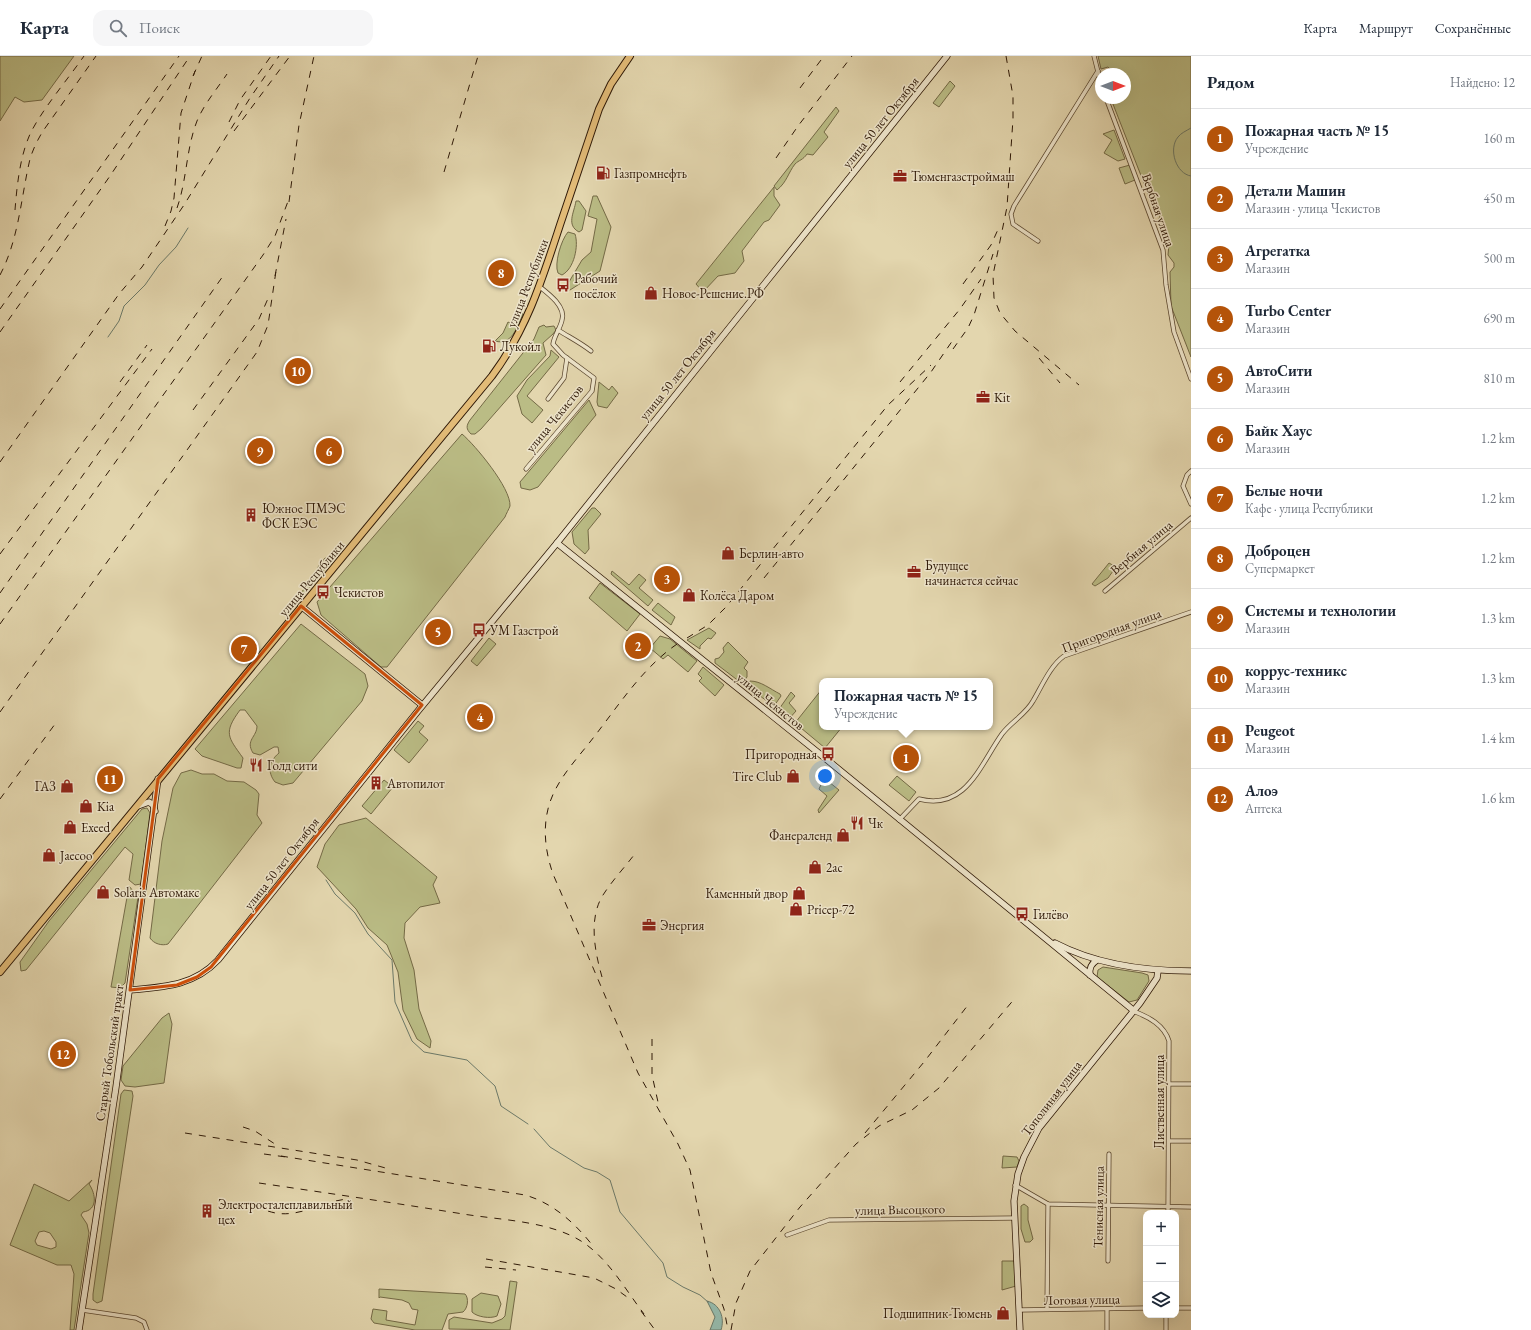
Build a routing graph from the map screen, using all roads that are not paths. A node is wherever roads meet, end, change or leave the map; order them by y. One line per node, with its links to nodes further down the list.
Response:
1 (630, 56): 8 (main road, улица Республики)
2 (947, 56): 18 (main road, улица 50 лет Октября)
3 (1094, 56): 4 (street)
4 (1097, 68)
5 (1095, 76): 7 (street)
6 (1108, 104): 12 (street, Вербная улица)
7 (1038, 241)
8 (540, 287): 9 (street); 20 (main road, улица Республики)
9 (558, 330): 10 (street); 11 (street)
10 (591, 351)
11 (567, 358): 13 (street); 14 (street, улица Чекистов)
12 (1191, 379)
13 (548, 399)
14 (526, 469)
15 (1191, 471): 16 (street)
16 (1191, 504)
17 (1191, 518): 19 (street, Вербная улица)
18 (557, 543): 22 (main road, улица 50 лет Октября); 26 (main road, улица Чекистов)
19 (1104, 591)
20 (301, 606): 22 (main road); 23 (main road, улица Республики)
21 (1191, 612): 26 (street, Пригородная улица)
22 (422, 705): 33 (main road, улица 50 лет Октября)
23 (158, 779): 24 (main road, улица Республики); 25 (main road, Старый Тобольский тракт)
24 (136, 807): 25 (main road); 31 (main road, улица Республики)
25 (155, 811): 33 (main road, Старый Тобольский тракт)
26 (898, 820): 27 (main road, улица Чекистов)
27 (1044, 937): 28 (main road); 32 (main road)
28 (1097, 960): 29 (main road); 32 (main road)
29 (1158, 971): 30 (main road); 34 (main road, Тополиная улица)
30 (1191, 971)
31 (0, 972)
32 (1090, 975): 34 (main road)
33 (130, 990): 52 (main road, Старый Тобольский тракт)
34 (1133, 1010): 35 (street, Лиственная улица); 40 (main road, Тополиная улица)
35 (1170, 1084): 36 (street); 37 (street, Лиственная улица)
36 (1191, 1084)
37 (1169, 1141): 38 (street); 43 (street, Лиственная улица)
38 (1191, 1141)
39 (1109, 1154): 42 (street, Тенисная улица)
40 (1015, 1185): 41 (street); 45 (main road, Тополиная улица)
41 (1048, 1204): 42 (street); 54 (street)
42 (1108, 1206): 43 (street); 47 (street, Тенисная улица)
43 (1168, 1207): 44 (street)
44 (1191, 1207)
45 (1015, 1218): 46 (street, улица Высоцкого); 53 (main road, Тополиная улица)
46 (787, 1235)
47 (1108, 1260)
48 (1143, 1308): 51 (street, Логовая улица)
49 (1179, 1308): 50 (street)
50 (1191, 1308)
51 (1107, 1309): 54 (street, Логовая улица); 59 (street)
52 (82, 1310): 56 (main road, Старый Тобольский тракт); 57 (street)
53 (1019, 1310): 54 (street, Логовая улица); 58 (main road, Тополиная улица)
54 (1046, 1310)
55 (1166, 1318): 60 (street)
56 (79, 1330)
57 (147, 1330)
58 (1020, 1330)
59 (1107, 1330)
60 (1166, 1330)

